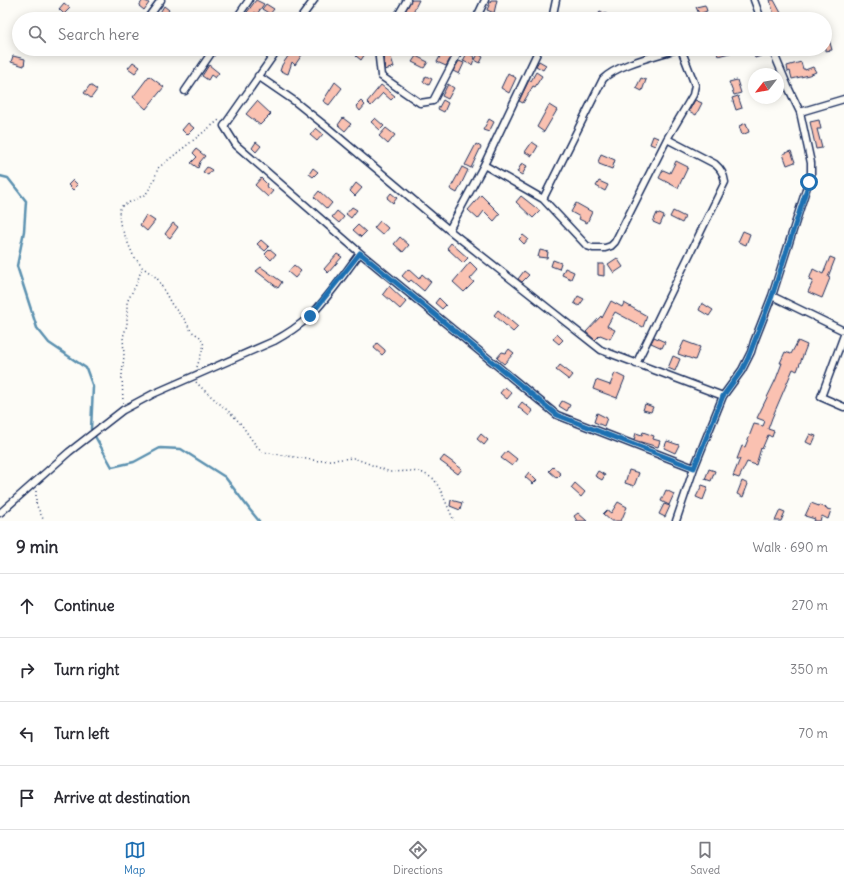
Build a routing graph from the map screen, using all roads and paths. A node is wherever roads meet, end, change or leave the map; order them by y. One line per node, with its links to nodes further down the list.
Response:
1 (161, 0): 8 (street)
2 (249, 0): 9 (street)
3 (314, 0): 10 (street)
4 (407, 0): 11 (street)
5 (485, 0): 12 (street)
6 (556, 0): 13 (street)
7 (754, 0): 14 (street)
8 (152, 12)
9 (241, 12)
10 (305, 12)
11 (400, 12)
12 (479, 12)
13 (553, 12)
14 (758, 12)
15 (209, 56): 24 (street)
16 (273, 56): 23 (street)
17 (379, 56): 18 (street)
18 (456, 56)
19 (536, 56): 29 (street)
20 (656, 56): 30 (street)
21 (684, 56): 28 (street)
22 (775, 56): 26 (street)
23 (258, 76): 31 (street); 32 (street)
24 (185, 91)
25 (844, 99): 26 (street)
26 (800, 112): 34 (street)
27 (219, 120): 33 (path)
28 (668, 140): 30 (street); 37 (street)
29 (484, 165): 30 (street); 31 (street)
30 (543, 199)
31 (449, 230): 37 (street)
32 (360, 253): 38 (street); 42 (street)
33 (142, 267): 38 (path); 41 (path)
34 (772, 296): 35 (street); 39 (street)
35 (844, 331)
36 (844, 335): 40 (street)
37 (636, 364): 39 (street)
38 (193, 376): 41 (street); 46 (path)
39 (723, 396): 42 (street)
40 (844, 407)
41 (121, 411): 43 (street)
42 (694, 468): 47 (street)
43 (35, 482): 44 (street); 45 (path)
44 (0, 513)
45 (44, 521)
46 (454, 521)
47 (676, 521)

